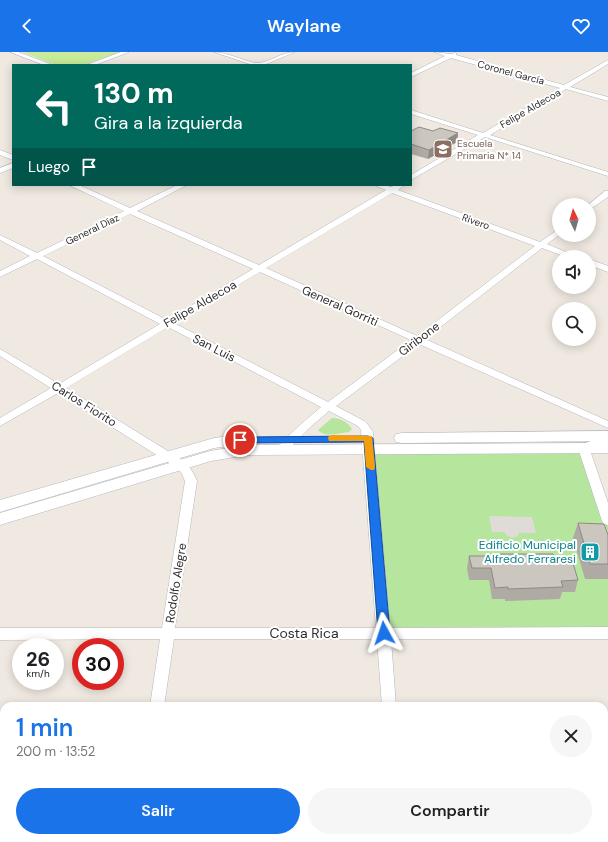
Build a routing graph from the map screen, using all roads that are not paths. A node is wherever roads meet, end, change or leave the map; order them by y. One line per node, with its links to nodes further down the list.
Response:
1 (13, 52): 9 (street)
2 (126, 52): 10 (street)
3 (217, 52): 11 (street)
4 (292, 52): 12 (street)
5 (437, 52): 7 (street, Coronel García)
6 (458, 52): 7 (street)
7 (451, 56): 13 (street); 14 (street, Coronel García)
8 (608, 62): 14 (street, Felipe Aldecoa)
9 (47, 64)
10 (92, 64)
11 (256, 64)
12 (262, 64)
13 (412, 75)
14 (565, 87): 15 (street, Coronel García); 17 (street, Felipe Aldecoa)
15 (608, 99)
16 (412, 112): 17 (street)
17 (484, 135): 22 (street); 23 (street, Felipe Aldecoa)
18 (0, 152): 19 (street)
19 (12, 158)
20 (12, 166): 21 (street)
21 (0, 171)
22 (608, 174)
23 (412, 177)
24 (75, 186): 29 (street, General Gorriti)
25 (181, 186): 29 (street, General Díaz)
26 (395, 187): 32 (street, Rivero); 36 (street, Felipe Aldecoa)
27 (608, 193): 28 (street)
28 (596, 202)
29 (129, 211): 34 (street, General Díaz); 36 (street, General Gorriti)
30 (552, 236): 32 (street, Giribone)
31 (0, 237): 34 (street, San Luis)
32 (541, 245): 33 (street, Rivero); 40 (street, Giribone)
33 (555, 250)
34 (36, 256): 38 (street, General Díaz); 39 (street, San Luis)
35 (596, 265): 37 (street)
36 (260, 270): 39 (street, Felipe Aldecoa); 40 (street, General Gorriti)
37 (608, 270)
38 (0, 274)
39 (166, 324): 42 (street, Felipe Aldecoa); 43 (street, San Luis)
40 (418, 340): 43 (street, Giribone); 45 (street, General Gorriti)
41 (0, 352): 42 (street, Carlos Fiorito)
42 (59, 389): 44 (street, Felipe Aldecoa); 51 (street, Carlos Fiorito)
43 (328, 407): 47 (street, Giribone); 48 (street, San Luis)
44 (0, 423)
45 (608, 425)
46 (608, 438): 48 (main road); 49 (street)
47 (288, 444): 48 (main road); 51 (main road)
48 (369, 444): 49 (main road); 56 (street)
49 (584, 448): 50 (main road); 54 (street)
50 (608, 448)
51 (174, 460): 52 (main road); 53 (main road); 55 (street, Rodolfo Alegre)
52 (0, 506)
53 (0, 519)
54 (608, 521)
55 (168, 632): 56 (street, Costa Rica); 58 (street, Costa Rica); 59 (street, Rodolfo Alegre)
56 (384, 633): 57 (street, Costa Rica); 60 (street)
57 (608, 633)
58 (0, 634)
59 (158, 702)
60 (389, 702)

